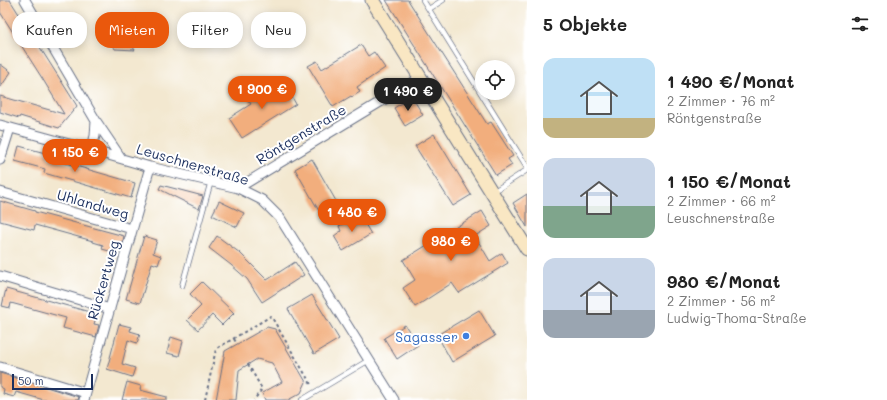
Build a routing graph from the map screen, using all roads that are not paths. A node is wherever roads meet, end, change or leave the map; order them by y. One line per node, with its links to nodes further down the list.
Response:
1 (25, 0): 7 (street)
2 (372, 0): 6 (street)
3 (423, 0): 5 (lane)
4 (443, 0): 5 (lane)
5 (428, 9): 14 (lane)
6 (420, 78): 16 (street, Röntgenstraße); 18 (street)
7 (96, 121): 10 (street); 11 (street)
8 (0, 125): 9 (street, Leuschnerstraße)
9 (10, 128): 10 (street, Leuschnerstraße); 12 (street)
10 (91, 150): 11 (street, Leuschnerstraße)
11 (121, 158): 13 (street, Leuschnerstraße)
12 (0, 160)
13 (150, 167): 15 (street, Leuschnerstraße); 19 (street, Rückertweg)
14 (527, 168): 18 (lane)
15 (211, 182): 16 (street, Leuschnerstraße); 22 (lane)
16 (238, 188): 24 (street, Leuschnerstraße)
17 (0, 192): 19 (street, Uhlandweg)
18 (492, 193): 20 (street)
19 (132, 229): 23 (street, Rückertweg)
20 (527, 249)
21 (0, 276): 23 (street)
22 (182, 286)
23 (110, 309): 26 (street, Rückertweg)
24 (369, 360): 27 (lane); 28 (street, Leuschnerstraße)
25 (0, 367): 26 (street)
26 (85, 397)
27 (302, 400)
28 (394, 400)

